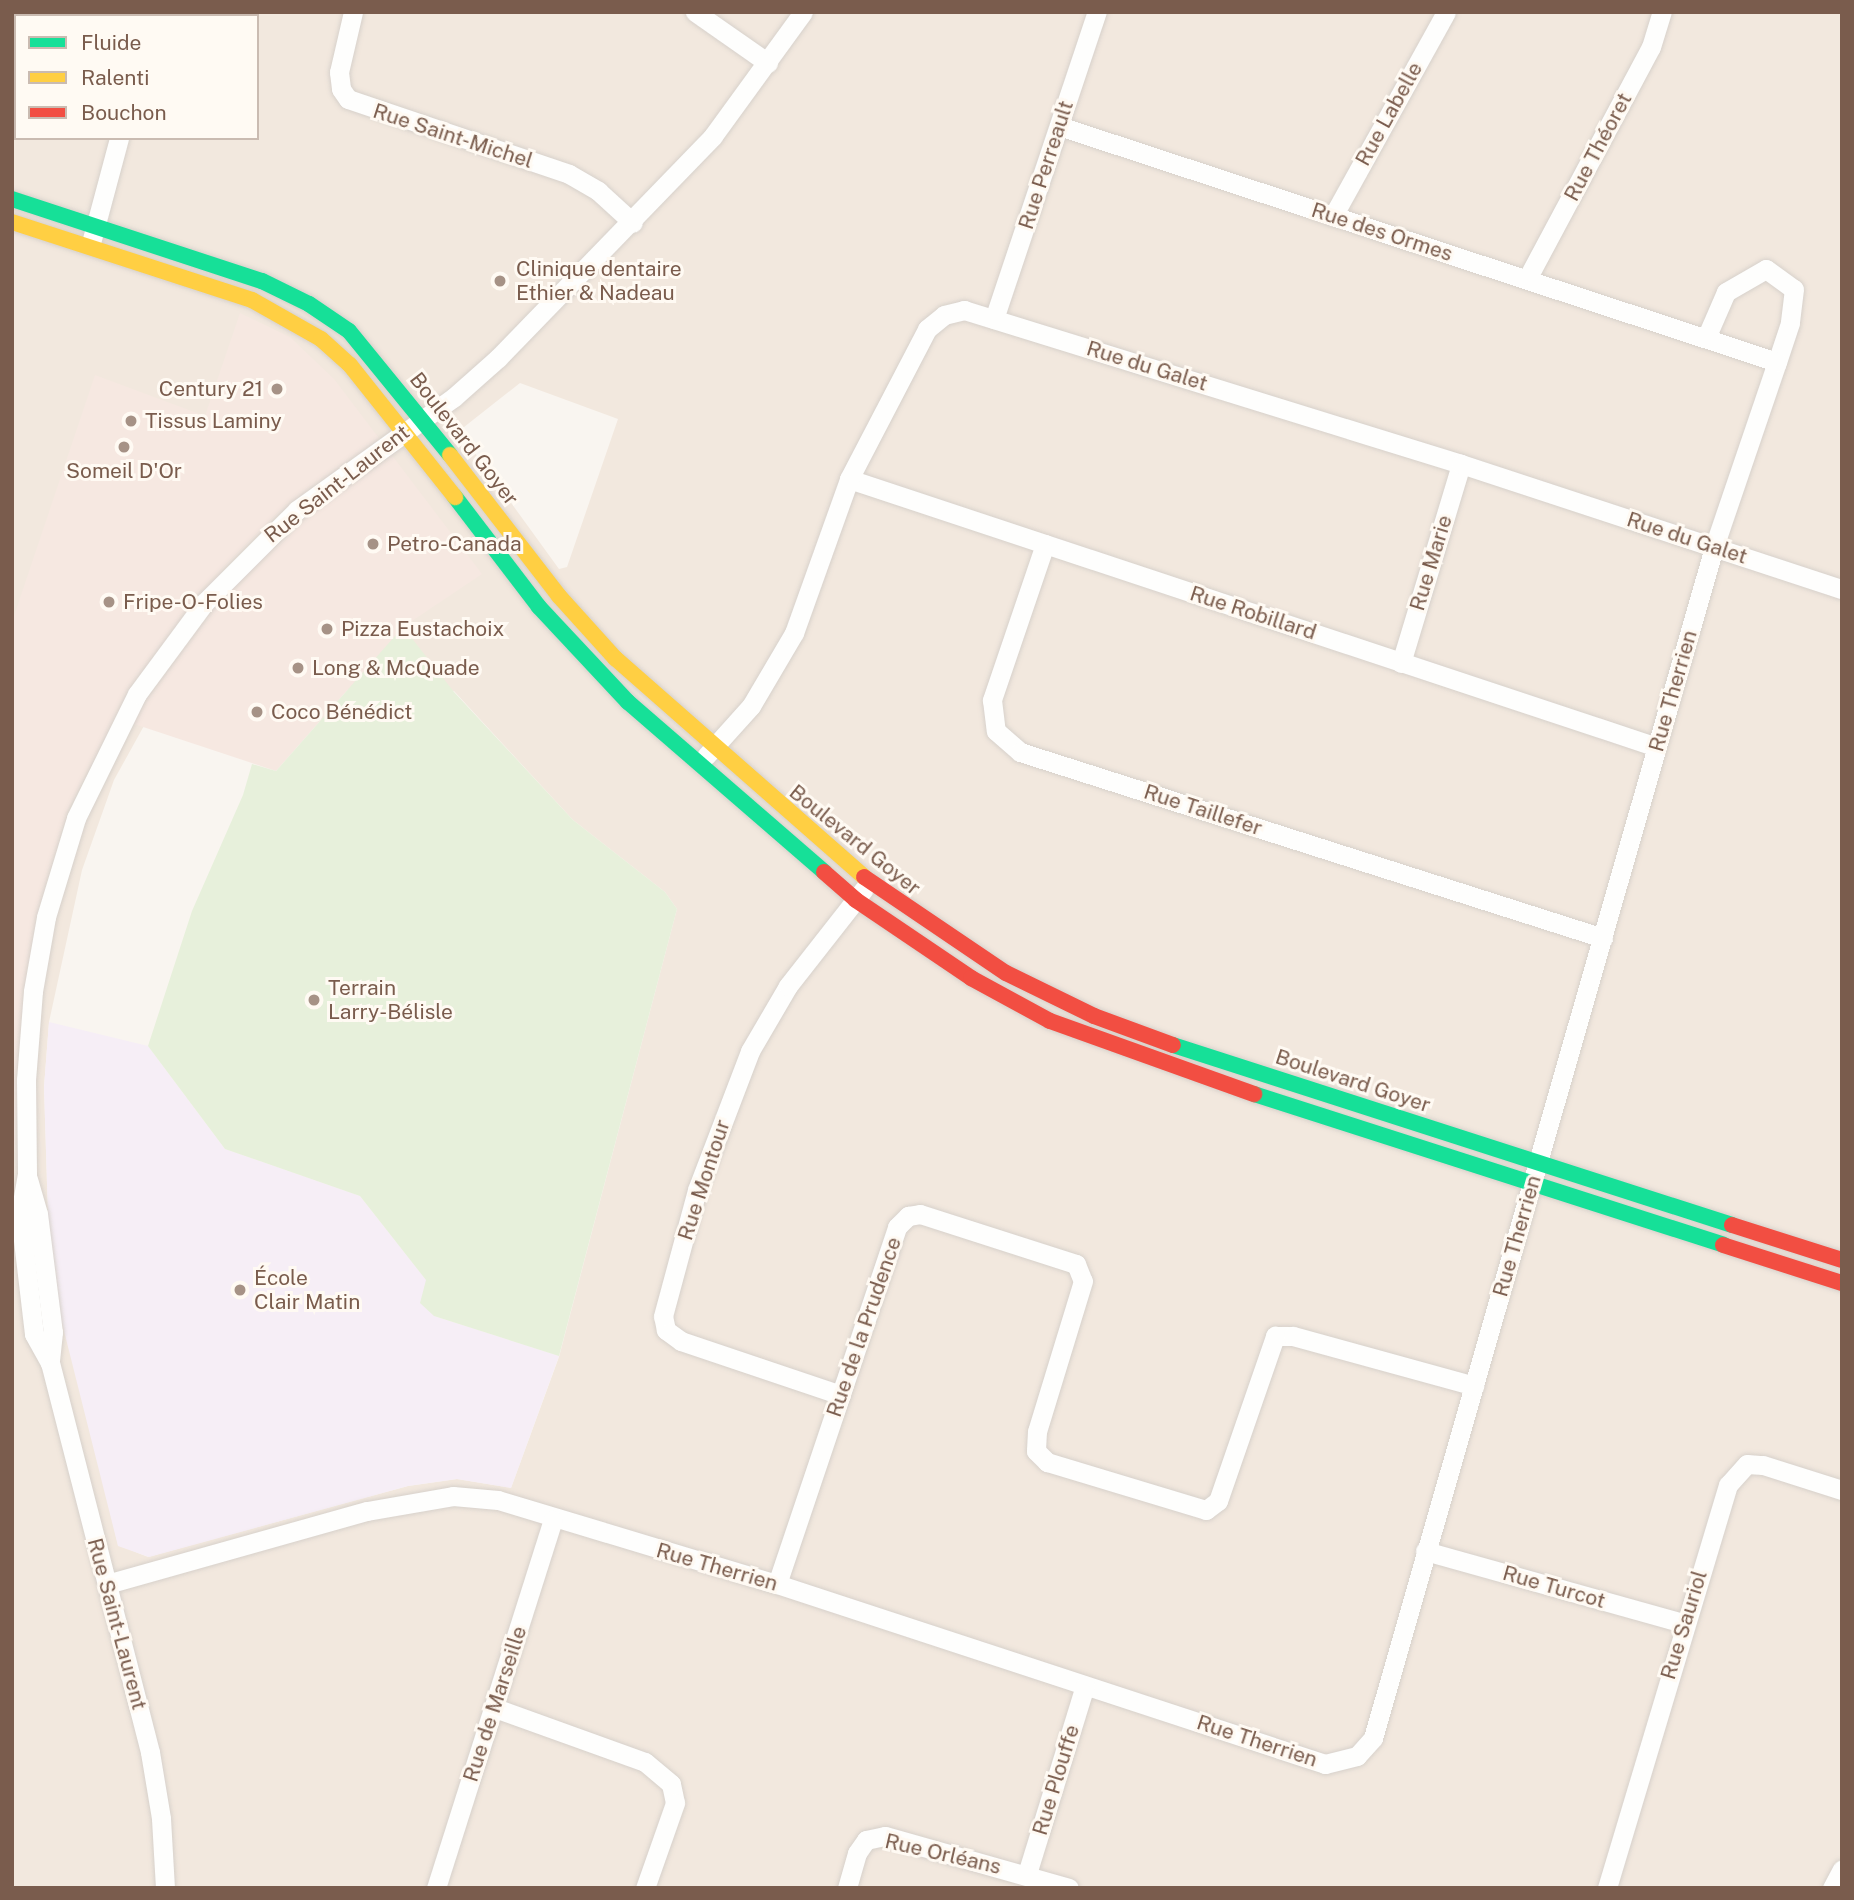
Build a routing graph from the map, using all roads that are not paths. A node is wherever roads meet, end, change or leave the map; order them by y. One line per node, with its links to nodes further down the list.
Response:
1 (353, 12): 13 (street, Rue Saint-Michel)
2 (695, 12): 7 (street)
3 (803, 12): 7 (street, Rue Saint-Laurent)
4 (1097, 12): 8 (street, Rue Perreault)
5 (1446, 12): 11 (street, Rue Labelle)
6 (1662, 12): 16 (street, Rue Théoret)
7 (768, 63): 13 (street, Rue Saint-Laurent)
8 (1059, 126): 11 (street, Rue des Ormes); 17 (street, Rue Perreault)
9 (118, 140): 14 (street)
10 (12, 200): 14 (street, Boulevard Goyer)
11 (1333, 216): 16 (street, Rue des Ormes)
12 (12, 222): 15 (street, Boulevard Goyer)
13 (633, 223): 20 (street, Rue Saint-Laurent)
14 (96, 226): 15 (street); 20 (street, Boulevard Goyer)
15 (90, 247): 21 (street, Boulevard Goyer)
16 (1527, 279): 18 (street, Rue des Ormes)
17 (994, 319): 22 (street, Rue du Galet); 23 (street, Rue du Galet)
18 (1706, 338): 19 (street, Rue des Ormes); 19 (street)
19 (1777, 362): 25 (street)
20 (422, 419): 21 (street, Rue Saint-Laurent); 29 (street, Boulevard Goyer)
21 (404, 432): 30 (street, Boulevard Goyer); 36 (street, Rue Saint-Laurent)
22 (1461, 464): 25 (street, Rue du Galet); 27 (street, Rue Marie)
23 (849, 479): 24 (street, Rue Robillard); 29 (street, Rue du Galet)
24 (1045, 544): 27 (street, Rue Robillard); 33 (street, Rue Taillefer)
25 (1714, 547): 26 (street, Rue du Galet); 28 (street, Rue Therrien)
26 (1842, 589)
27 (1401, 663): 28 (street, Rue Robillard)
28 (1657, 747): 33 (street, Rue Therrien)
29 (713, 749): 30 (street, Rue du Galet); 31 (street, Boulevard Goyer)
30 (699, 765): 32 (street, Boulevard Goyer)
31 (870, 883): 32 (street, Rue Montour); 34 (street, Boulevard Goyer)
32 (856, 900): 35 (street, Boulevard Goyer); 41 (street, Rue Montour)
33 (1603, 939): 34 (street, Rue Therrien)
34 (1538, 1163): 35 (street, Rue Therrien); 37 (street, Boulevard Goyer)
35 (1532, 1183): 38 (street, Boulevard Goyer); 40 (street, Rue Therrien)
36 (26, 1255): 39 (street, Rue Saint-Laurent)
37 (1842, 1260)
38 (1842, 1283)
39 (29, 1291): 45 (street, Rue Saint-Laurent)
40 (1474, 1386): 41 (street, Rue de la Prudence); 44 (street, Rue Therrien)
41 (841, 1395): 46 (street, Rue de la Prudence)
42 (1842, 1490): 47 (street, Rue Sauriol)
43 (553, 1520): 45 (street, Rue Therrien); 46 (street, Rue Therrien); 49 (street, Rue de Marseille)
44 (1425, 1551): 47 (street, Rue Turcot); 48 (street, Rue Therrien)
45 (107, 1584): 52 (street, Rue Saint-Laurent)
46 (777, 1584): 48 (street, Rue Therrien)
47 (1683, 1623): 57 (street, Rue Sauriol)
48 (1085, 1686): 51 (street, Rue Plouffe)
49 (495, 1708): 53 (street, Rue de Marseille); 54 (street)
50 (1842, 1869): 58 (street)
51 (1027, 1874): 55 (street, Rue Orléans); 56 (street, Rue Orléans)
52 (165, 1888)
53 (436, 1888)
54 (645, 1888)
55 (847, 1888)
56 (1069, 1888)
57 (1606, 1888)
58 (1832, 1888)

